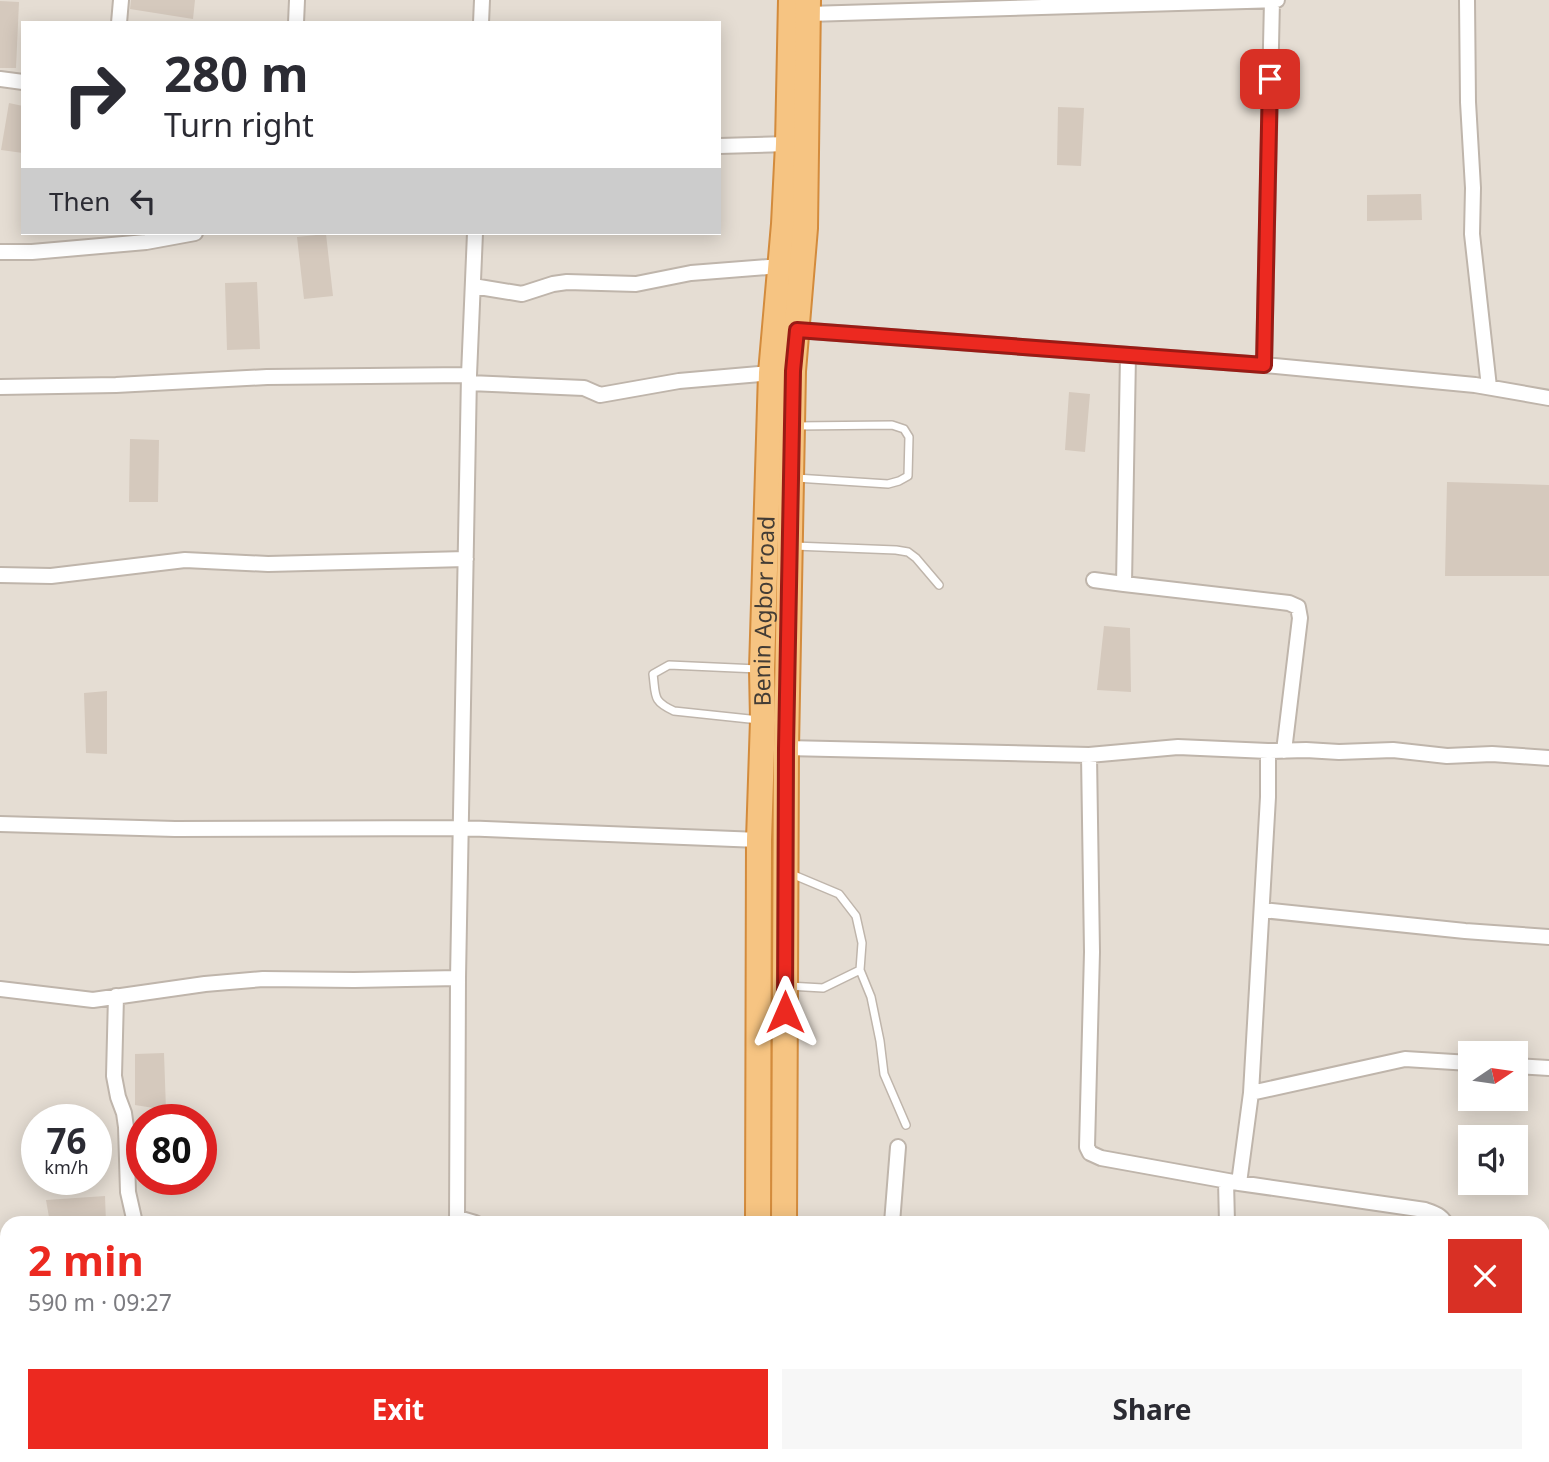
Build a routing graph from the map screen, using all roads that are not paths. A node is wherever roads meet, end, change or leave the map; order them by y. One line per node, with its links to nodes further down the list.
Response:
1 (121, 0): 8 (street)
2 (297, 0): 9 (street)
3 (482, 0): 10 (street)
4 (1274, 0): 6 (street); 22 (street)
5 (1467, 0): 26 (street)
6 (1096, 2): 7 (street)
7 (802, 4): 13 (highway, Benin Agbor road); 20 (highway, Benin Agbor road)
8 (120, 21)
9 (296, 21)
10 (481, 21)
11 (0, 79): 12 (street)
12 (21, 82)
13 (788, 144): 14 (street); 18 (highway, Benin Agbor road)
14 (721, 146)
15 (184, 235): 17 (street)
16 (475, 235): 19 (street)
17 (0, 252)
18 (781, 266): 19 (street); 23 (highway, Benin Agbor road)
19 (473, 286): 24 (street)
20 (797, 330): 21 (street); 28 (highway, Benin Agbor road)
21 (1128, 355): 22 (street); 34 (street)
22 (1264, 365): 26 (street)
23 (771, 373): 24 (street); 36 (highway, Benin Agbor road)
24 (469, 379): 25 (street); 31 (street)
25 (0, 387)
26 (1489, 387): 27 (street)
27 (1549, 398)
28 (792, 426): 29 (highway, Benin Agbor road); 29 (lane)
29 (791, 478): 30 (highway, Benin Agbor road)
30 (790, 546): 35 (lane); 38 (highway, Benin Agbor road)
31 (466, 559): 32 (street); 44 (street)
32 (0, 575)
33 (1094, 580): 34 (street)
34 (1124, 584): 40 (street)
35 (939, 585)
36 (762, 669): 37 (highway, Benin Agbor road); 37 (lane)
37 (763, 720): 45 (highway, Benin Agbor road)
38 (786, 748): 41 (street); 46 (highway, Benin Agbor road)
39 (1268, 751): 40 (street); 41 (street); 47 (street)
40 (1284, 751): 42 (street)
41 (1089, 755): 60 (street)
42 (1549, 758)
43 (0, 824): 44 (street)
44 (461, 828): 45 (street); 50 (street)
45 (759, 840): 63 (highway, Benin Agbor road)
46 (785, 872): 49 (lane); 51 (highway, Benin Agbor road)
47 (1262, 910): 48 (street); 57 (street)
48 (1549, 937)
49 (860, 970): 51 (lane); 58 (lane)
50 (458, 978): 53 (street); 62 (street)
51 (785, 986): 64 (highway, Benin Agbor road)
52 (0, 989): 53 (street)
53 (116, 996): 61 (street)
54 (1458, 1062): 57 (street)
55 (1528, 1067): 56 (street)
56 (1549, 1068)
57 (1251, 1093): 60 (street)
58 (906, 1125)
59 (898, 1147): 65 (street)
60 (1233, 1182): 66 (street); 67 (street)
61 (133, 1216)
62 (458, 1216)
63 (758, 1216)
64 (783, 1216)
65 (893, 1216)
66 (1228, 1216)
67 (1439, 1216)

